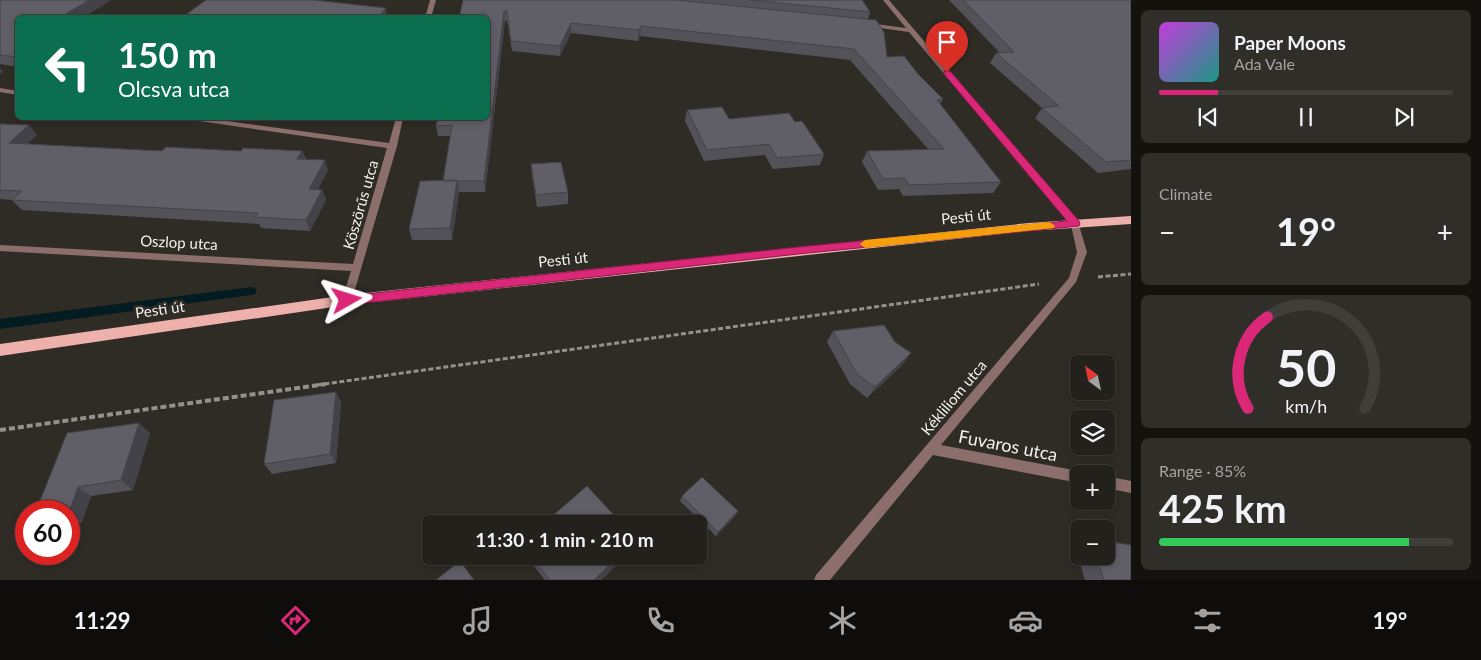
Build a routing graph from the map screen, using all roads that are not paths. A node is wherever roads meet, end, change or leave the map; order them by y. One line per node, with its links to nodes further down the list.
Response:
1 (433, 0): 3 (street)
2 (886, 0): 5 (street)
3 (429, 15)
4 (862, 25): 5 (street)
5 (911, 30): 12 (street)
6 (0, 90): 7 (street)
7 (15, 92)
8 (206, 120): 10 (street)
9 (400, 120): 10 (street, Köszörűs utca)
10 (393, 146): 14 (street, Köszörűs utca)
11 (1131, 220): 12 (main road, Pesti út)
12 (1075, 224): 15 (main road, Pesti út); 17 (street, Kékliliom utca)
13 (0, 248): 14 (street, Oszlop utca)
14 (356, 268): 15 (street, Köszörűs utca)
15 (347, 300): 16 (main road, Pesti út)
16 (0, 350)
17 (930, 449): 18 (street, Fuvaros utca); 21 (street, Kékliliom utca)
18 (1070, 475)
19 (1115, 483): 20 (street)
20 (1131, 486)
21 (822, 580)

